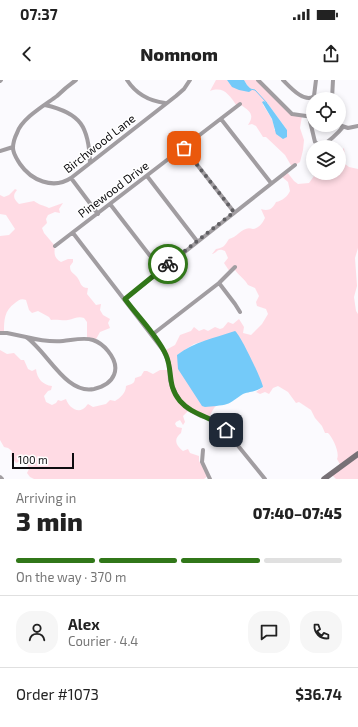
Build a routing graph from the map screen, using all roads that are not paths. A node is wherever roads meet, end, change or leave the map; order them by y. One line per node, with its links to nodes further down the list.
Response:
1 (76, 80): 11 (street)
2 (127, 80): 9 (street)
3 (190, 80): 9 (street, Birchwood Lane)
4 (258, 80): 12 (street)
5 (283, 80): 6 (street)
6 (316, 80)
7 (333, 80): 8 (street)
8 (332, 92)
9 (165, 103): 21 (street, Birchwood Lane)
10 (240, 104): 13 (street, Pinewood Drive)
11 (45, 105): 18 (street); 21 (street)
12 (306, 116)
13 (221, 119): 19 (street, Pinewood Drive); 25 (street)
14 (358, 126): 15 (street)
15 (346, 127)
16 (313, 132): 17 (street)
17 (338, 132)
18 (13, 148): 20 (street); 24 (street, Birchwood Lane)
19 (184, 148): 23 (street, Pinewood Drive); 27 (street)
20 (0, 151)
21 (90, 163): 24 (street, Birchwood Lane)
22 (295, 165): 25 (street)
23 (147, 176): 26 (street, Pinewood Drive); 30 (street)
24 (71, 178): 28 (street)
25 (271, 183): 27 (street)
26 (110, 204): 28 (street, Pinewood Drive); 33 (street)
27 (234, 212): 30 (street)
28 (98, 214): 29 (street, Pinewood Drive)
29 (72, 233): 31 (street, Pinewood Drive); 35 (street)
30 (197, 241): 33 (street)
31 (55, 246)
32 (235, 267): 34 (street)
33 (161, 270): 35 (street)
34 (219, 283): 36 (street); 38 (street)
35 (125, 299): 38 (street)
36 (240, 312)
37 (0, 333): 39 (street)
38 (153, 334): 43 (street)
39 (26, 337): 39 (street)
40 (203, 450): 42 (street)
41 (358, 454): 44 (street)
42 (210, 479)
43 (266, 479)
44 (324, 479)

